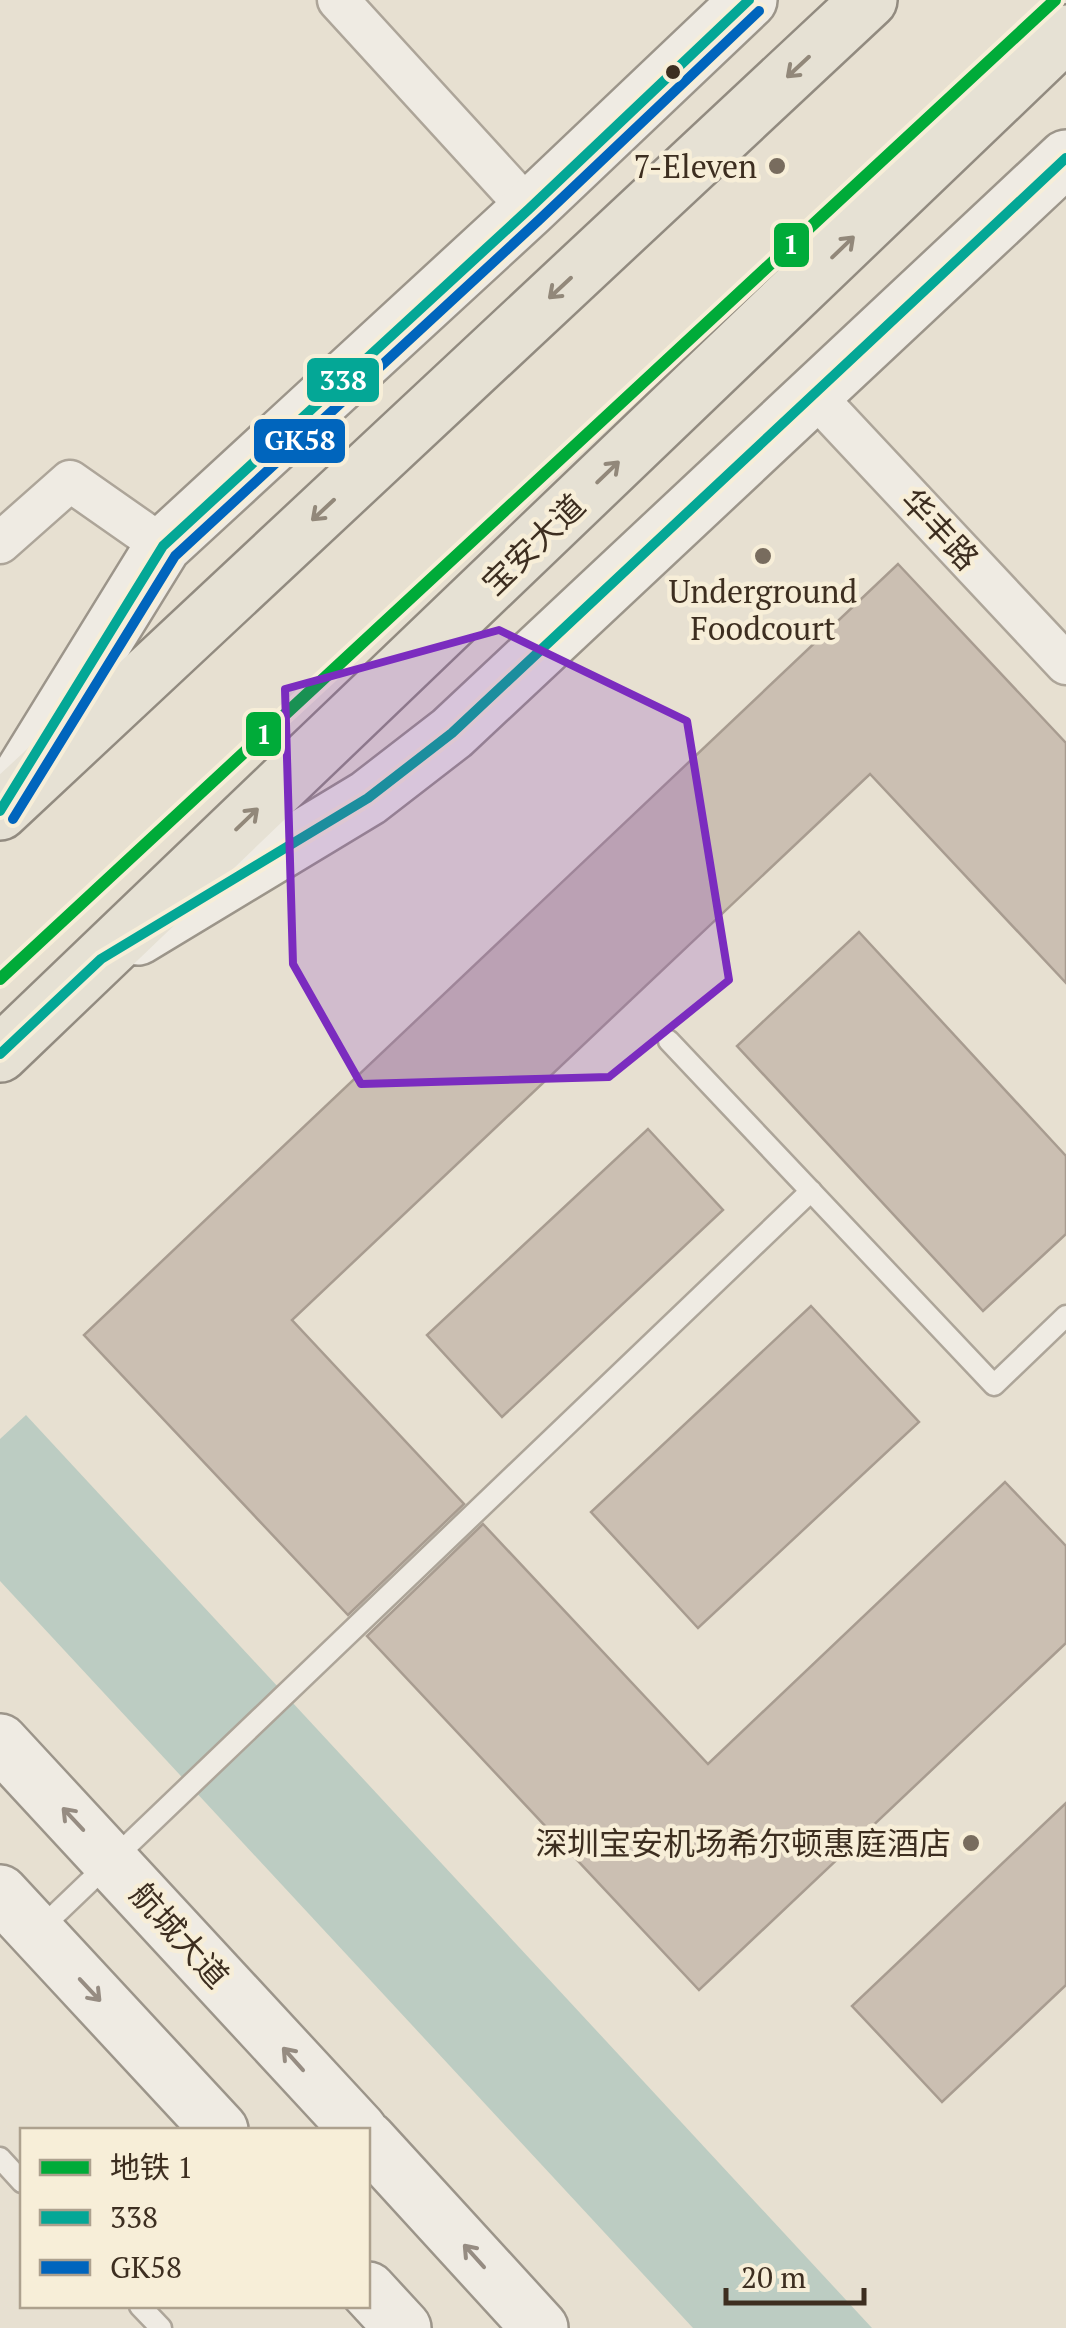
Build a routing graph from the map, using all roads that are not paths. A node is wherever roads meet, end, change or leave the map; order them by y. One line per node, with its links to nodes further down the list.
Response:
1 (338, 0): 6 (street)
2 (750, 0): 6 (main road)
3 (869, 0): 11 (main road, one-way to 11)
4 (1066, 33): 12 (main road, 宝安大道, one-way to 4)
5 (1066, 158): 7 (main road)
6 (529, 210): 9 (main road)
7 (813, 394): 10 (street, 华丰路); 12 (main road)
8 (0, 543): 9 (street)
9 (162, 546): 11 (main road)
10 (1066, 664)
11 (0, 812)
12 (102, 959): 14 (main road, 宝安大道)
13 (669, 1041): 15 (lane)
14 (0, 1054)
15 (811, 1191): 16 (lane); 18 (lane)
16 (1066, 1316)
17 (0, 1742): 18 (main road, 航城大道, one-way to 17)
18 (112, 1860): 20 (lane); 22 (main road, 航城大道, one-way to 18)
19 (0, 1892): 20 (main road)
20 (37, 1932): 21 (main road, one-way to 21)
21 (218, 2128)
22 (357, 2128)
23 (370, 2142): 30 (main road, one-way to 23)
24 (0, 2158): 25 (lane)
25 (20, 2180)
26 (370, 2292): 29 (main road)
27 (142, 2308): 28 (lane)
28 (161, 2328)
29 (403, 2328)
30 (540, 2328)

